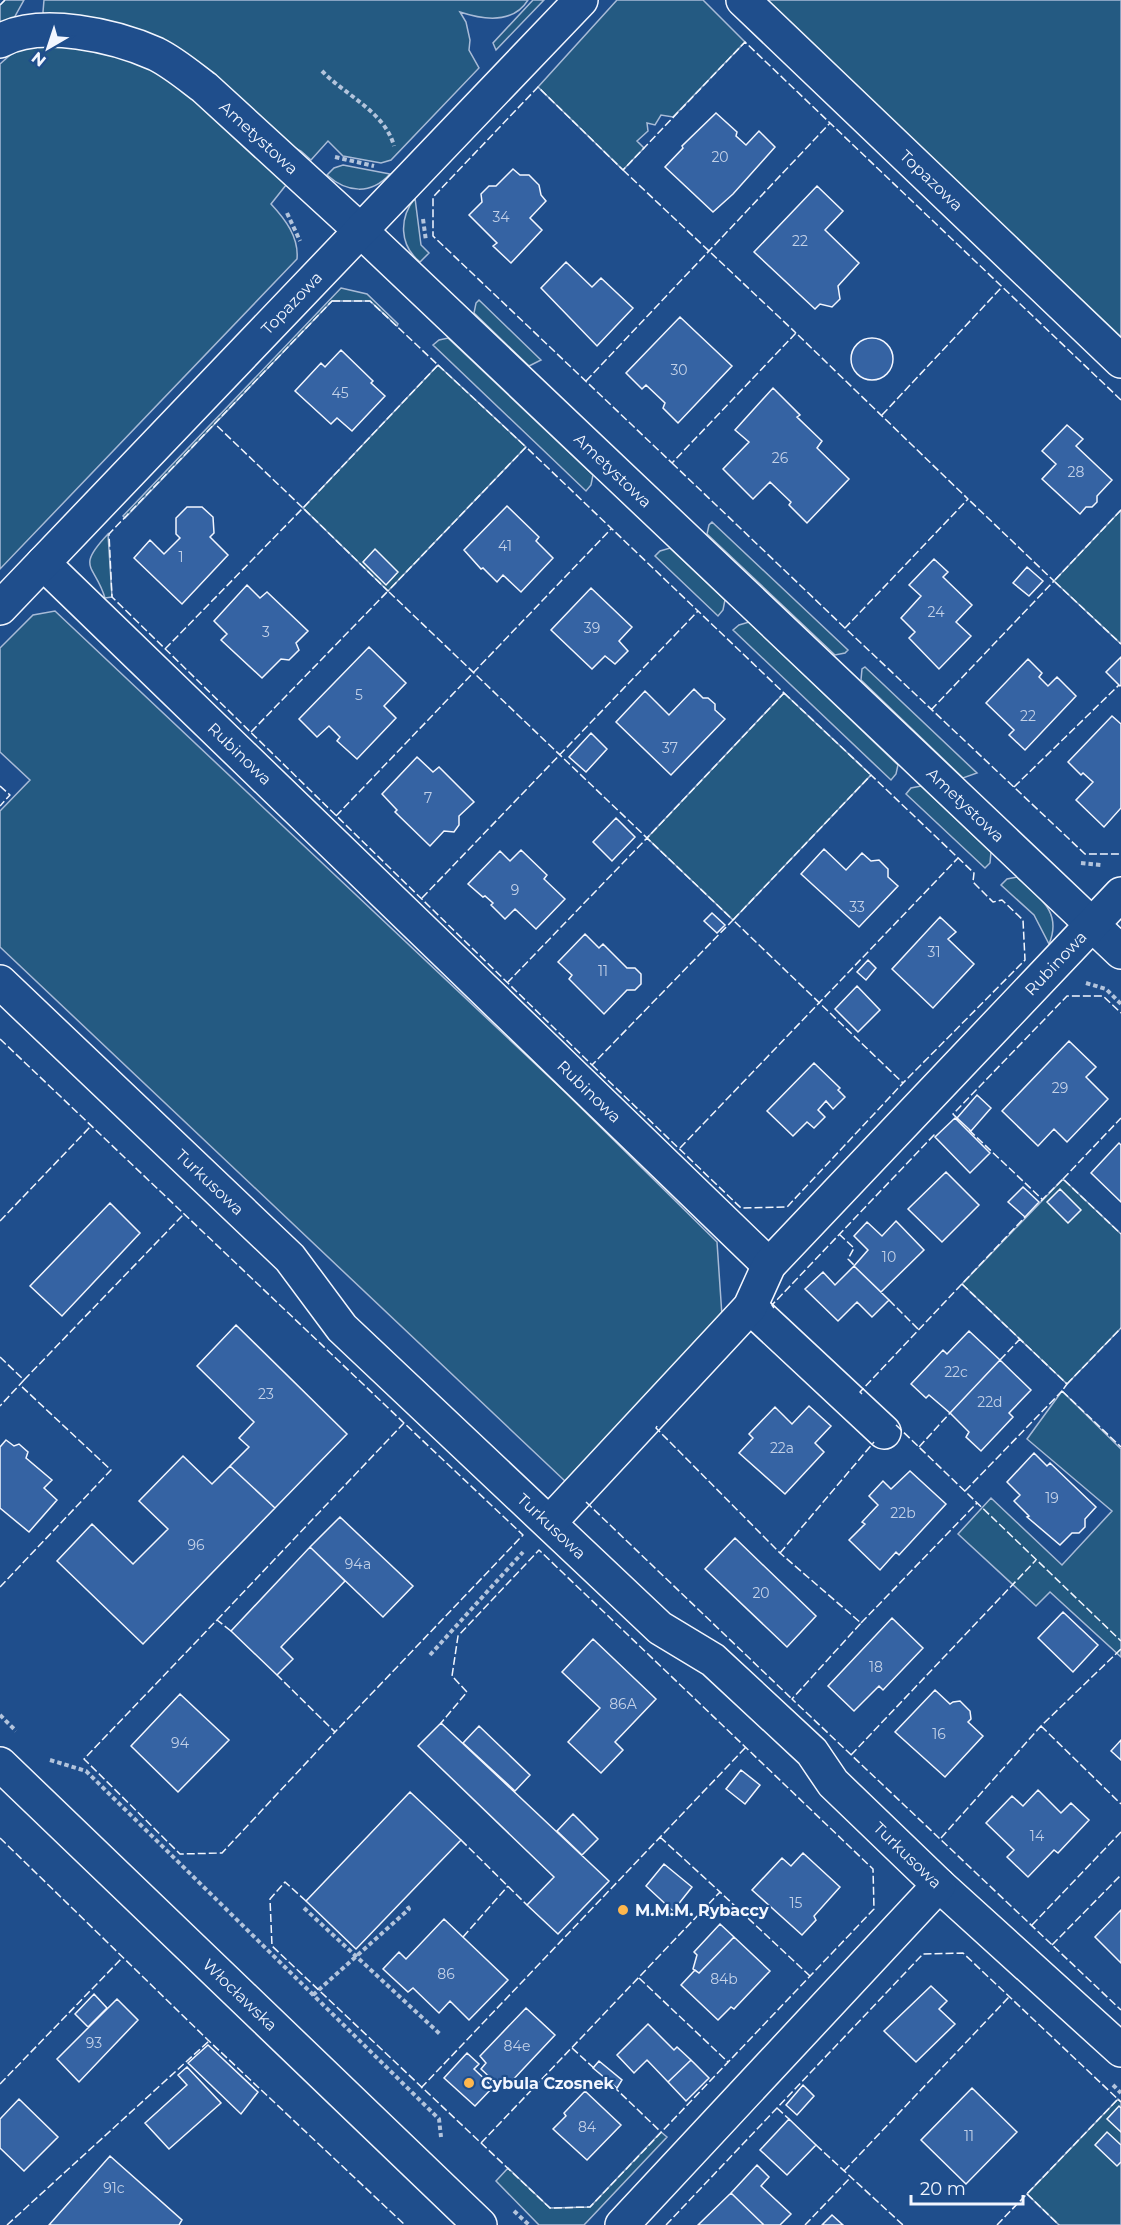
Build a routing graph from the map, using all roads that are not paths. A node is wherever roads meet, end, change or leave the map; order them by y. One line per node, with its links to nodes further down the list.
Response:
1 (582, 0): 4 (street, Topazowa)
2 (743, 0): 5 (street, Topazowa)
3 (0, 41): 4 (street, Ametystowa)
4 (360, 230): 6 (street, Topazowa); 9 (street, Ametystowa)
5 (1121, 361)
6 (44, 563): 7 (street, Topazowa); 12 (street, Rubinowa)
7 (0, 608)
8 (1121, 894): 9 (street, Rubinowa)
9 (1092, 925): 10 (street, Ametystowa); 12 (street, Rubinowa)
10 (1121, 952)
11 (0, 982): 15 (street, Turkusowa)
12 (769, 1265): 13 (street)
13 (750, 1307): 14 (street); 15 (street)
14 (884, 1432)
15 (550, 1522): 17 (street, Turkusowa)
16 (0, 1764): 19 (street, Włocławska)
17 (939, 1885): 18 (street, Turkusowa); 20 (street)
18 (1121, 2050)
19 (480, 2225)
20 (622, 2225)

